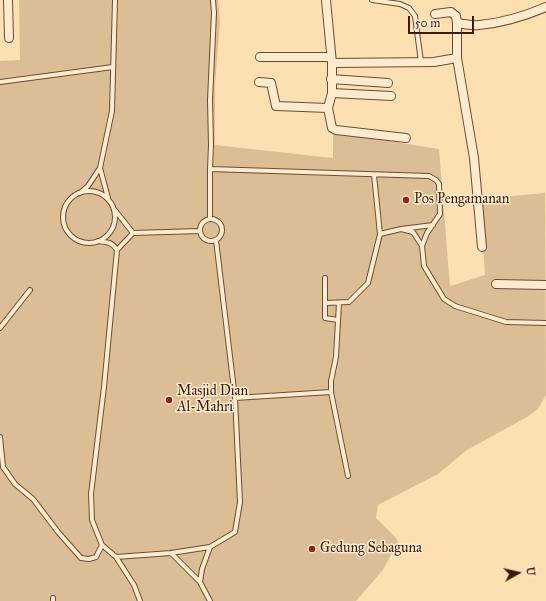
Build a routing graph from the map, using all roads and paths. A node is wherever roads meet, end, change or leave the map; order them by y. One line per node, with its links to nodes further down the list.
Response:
1 (8, 0): 9 (street)
2 (115, 0): 14 (lane)
3 (213, 0): 24 (lane)
4 (326, 0): 12 (street)
5 (372, 0): 13 (lane)
6 (546, 7): 8 (street)
7 (436, 14): 8 (street)
8 (457, 23): 11 (street)
9 (9, 38)
10 (260, 57): 12 (street)
11 (457, 58): 13 (street); 38 (street)
12 (331, 60): 13 (street); 15 (street)
13 (420, 62)
14 (113, 67): 16 (lane); 23 (lane)
15 (331, 79): 18 (street); 19 (street)
16 (0, 82)
17 (259, 82): 21 (street)
18 (388, 83)
19 (332, 94): 20 (street); 21 (street)
20 (391, 96)
21 (328, 108): 22 (street)
22 (406, 138)
23 (100, 168): 26 (lane); 27 (lane)
24 (210, 169): 25 (lane); 29 (lane)
25 (374, 175): 30 (lane); 34 (lane)
26 (80, 193): 27 (lane); 36 (lane)
27 (109, 200): 28 (lane)
28 (114, 209): 33 (lane); 36 (lane)
29 (210, 218): 32 (lane); 35 (lane)
30 (433, 225): 31 (lane); 37 (lane)
31 (401, 229): 34 (lane); 37 (lane)
32 (200, 231): 33 (lane); 35 (lane)
33 (133, 233): 39 (lane)
34 (380, 234): 45 (lane)
35 (216, 240): 50 (lane)
36 (97, 241): 39 (lane)
37 (422, 246): 47 (lane)
38 (482, 247)
39 (117, 250): 53 (lane)
40 (325, 278): 44 (lane)
41 (496, 284): 42 (street)
42 (546, 286)
43 (30, 290): 48 (lane)
44 (326, 303): 45 (lane); 46 (lane)
45 (339, 304): 46 (lane)
46 (338, 320): 49 (lane)
47 (546, 323)
48 (0, 328)
49 (331, 392): 50 (lane); 52 (lane)
50 (235, 398): 54 (lane)
51 (0, 437): 53 (lane)
52 (348, 476)
53 (102, 545): 56 (lane)
54 (210, 547): 55 (lane); 57 (lane)
55 (171, 553): 56 (lane); 57 (lane)
56 (116, 557): 58 (lane)
57 (200, 582): 59 (lane)
58 (140, 601)
59 (210, 601)

